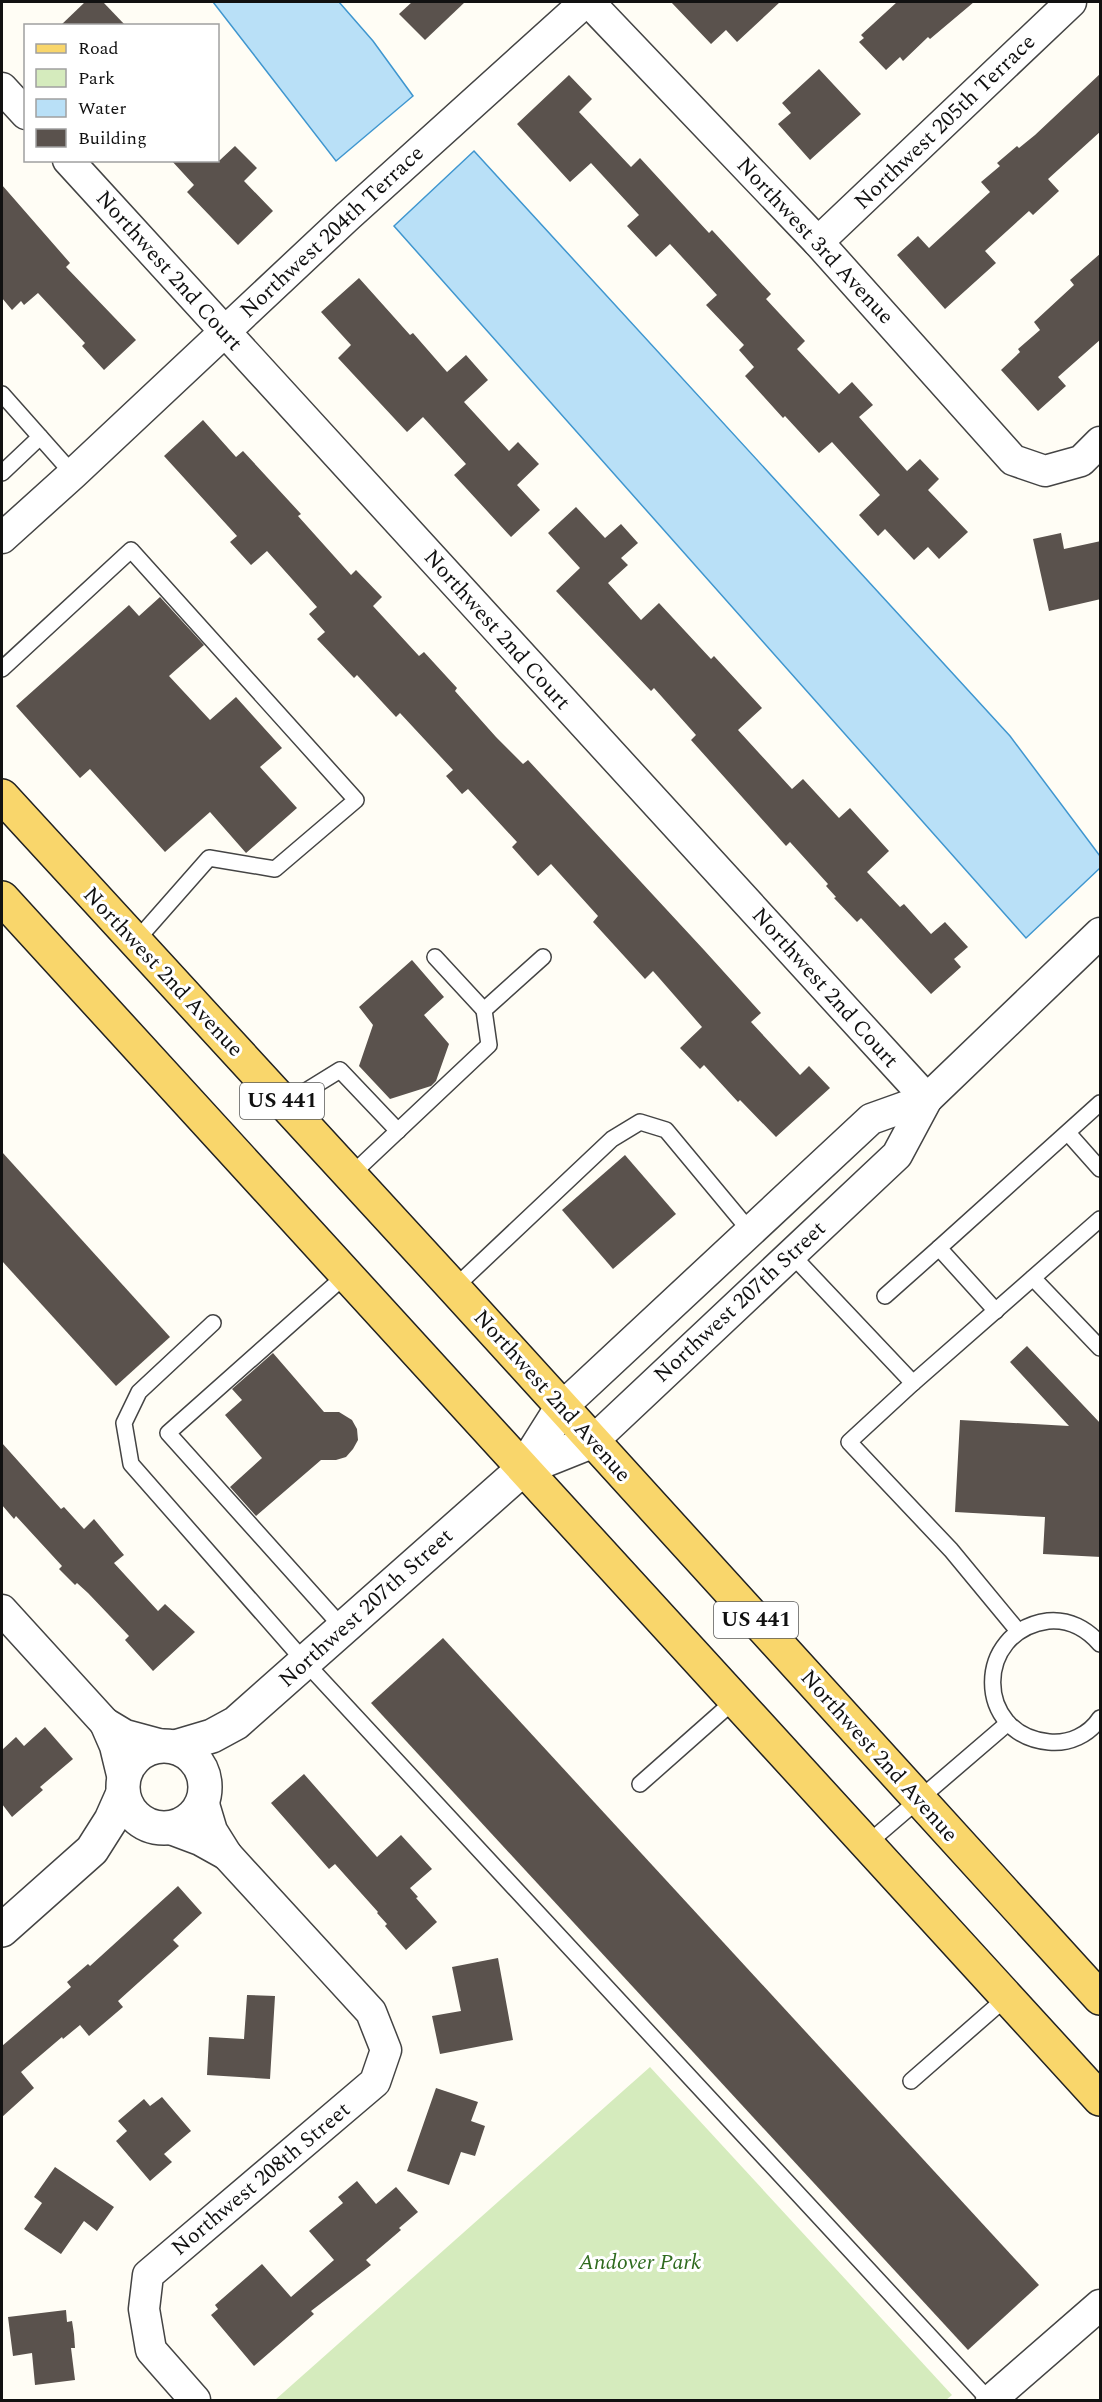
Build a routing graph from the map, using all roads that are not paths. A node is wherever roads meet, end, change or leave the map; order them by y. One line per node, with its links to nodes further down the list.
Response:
1 (587, 2): 6 (street, Northwest 3rd Avenue); 7 (street, Northwest 204th Terrace)
2 (1071, 2): 6 (street, Northwest 205th Terrace)
3 (2, 88): 4 (street)
4 (24, 112)
5 (70, 162): 7 (street, Northwest 2nd Court)
6 (818, 242): 10 (street, Northwest 3rd Avenue)
7 (225, 332): 12 (street, Northwest 204th Terrace); 22 (street, Northwest 2nd Court)
8 (2, 394): 9 (lane)
9 (40, 437): 11 (lane); 12 (lane)
10 (1101, 442)
11 (2, 472)
12 (73, 474): 13 (street, Northwest 204th Terrace)
13 (2, 538)
14 (2, 669): 18 (lane)
15 (2, 796): 18 (main road, Northwest 2nd Avenue / US 441)
16 (2, 898): 33 (main road, US 441)
17 (1101, 933): 22 (street, Northwest 207th Street)
18 (135, 942): 24 (main road, Northwest 2nd Avenue / US 441)
19 (435, 957): 21 (lane)
20 (543, 957): 21 (lane)
21 (484, 1010): 25 (lane)
22 (927, 1099): 30 (street, Northwest 207th Street); 32 (street, Northwest 207th Street)
23 (1101, 1103): 26 (lane)
24 (285, 1104): 25 (lane); 28 (main road, Northwest 2nd Avenue / US 441)
25 (398, 1131): 28 (lane)
26 (1068, 1133): 27 (lane); 31 (lane)
27 (1101, 1169)
28 (351, 1176): 35 (main road, Northwest 2nd Avenue / US 441)
29 (1101, 1219): 34 (lane)
30 (750, 1231): 35 (lane); 41 (street, Northwest 207th Street)
31 (939, 1248): 36 (lane); 37 (lane)
32 (791, 1254): 40 (lane); 42 (street, Northwest 207th Street)
33 (347, 1274): 43 (main road, US 441); 45 (lane)
34 (1033, 1278): 37 (lane); 39 (lane)
35 (454, 1288): 41 (main road, Northwest 2nd Avenue / US 441)
36 (885, 1296)
37 (996, 1311): 40 (lane)
38 (213, 1323): 48 (lane)
39 (1101, 1348)
40 (913, 1383): 46 (lane)
41 (562, 1407): 42 (main road, Northwest 2nd Avenue / US 441); 43 (street, Northwest 207th Street)
42 (593, 1441): 43 (street, Northwest 207th Street); 58 (main road, Northwest 2nd Avenue / US 441)
43 (523, 1469): 45 (street, Northwest 207th Street); 49 (main road, US 441)
44 (2, 1610): 51 (street)
45 (343, 1628): 48 (street, Northwest 207th Street)
46 (1018, 1631): 47 (lane); 53 (lane)
47 (1098, 1633)
48 (305, 1662): 52 (street, Northwest 207th Street); 69 (lane)
49 (735, 1700): 55 (lane); 60 (main road, US 441)
50 (1101, 1718): 53 (lane)
51 (105, 1723): 54 (street); 56 (street)
52 (236, 1723): 54 (street, Northwest 207th Street); 57 (street, Northwest 207th Street)
53 (1008, 1723): 58 (lane)
54 (169, 1746): 56 (street); 57 (street)
55 (640, 1784)
56 (123, 1786): 59 (street); 61 (street)
57 (205, 1794): 59 (street); 62 (street)
58 (919, 1800): 60 (lane); 65 (main road, Northwest 2nd Avenue / US 441)
59 (161, 1827): 61 (street); 62 (street)
60 (867, 1844): 64 (main road, US 441)
61 (92, 1850): 63 (street)
62 (227, 1855): 70 (street, Northwest 208th Street)
63 (2, 1930)
64 (1007, 1997): 66 (lane); 67 (main road, US 441)
65 (1101, 1998)
66 (911, 2081)
67 (1101, 2099)
68 (1101, 2306): 69 (street)
69 (995, 2399)
70 (195, 2400)

